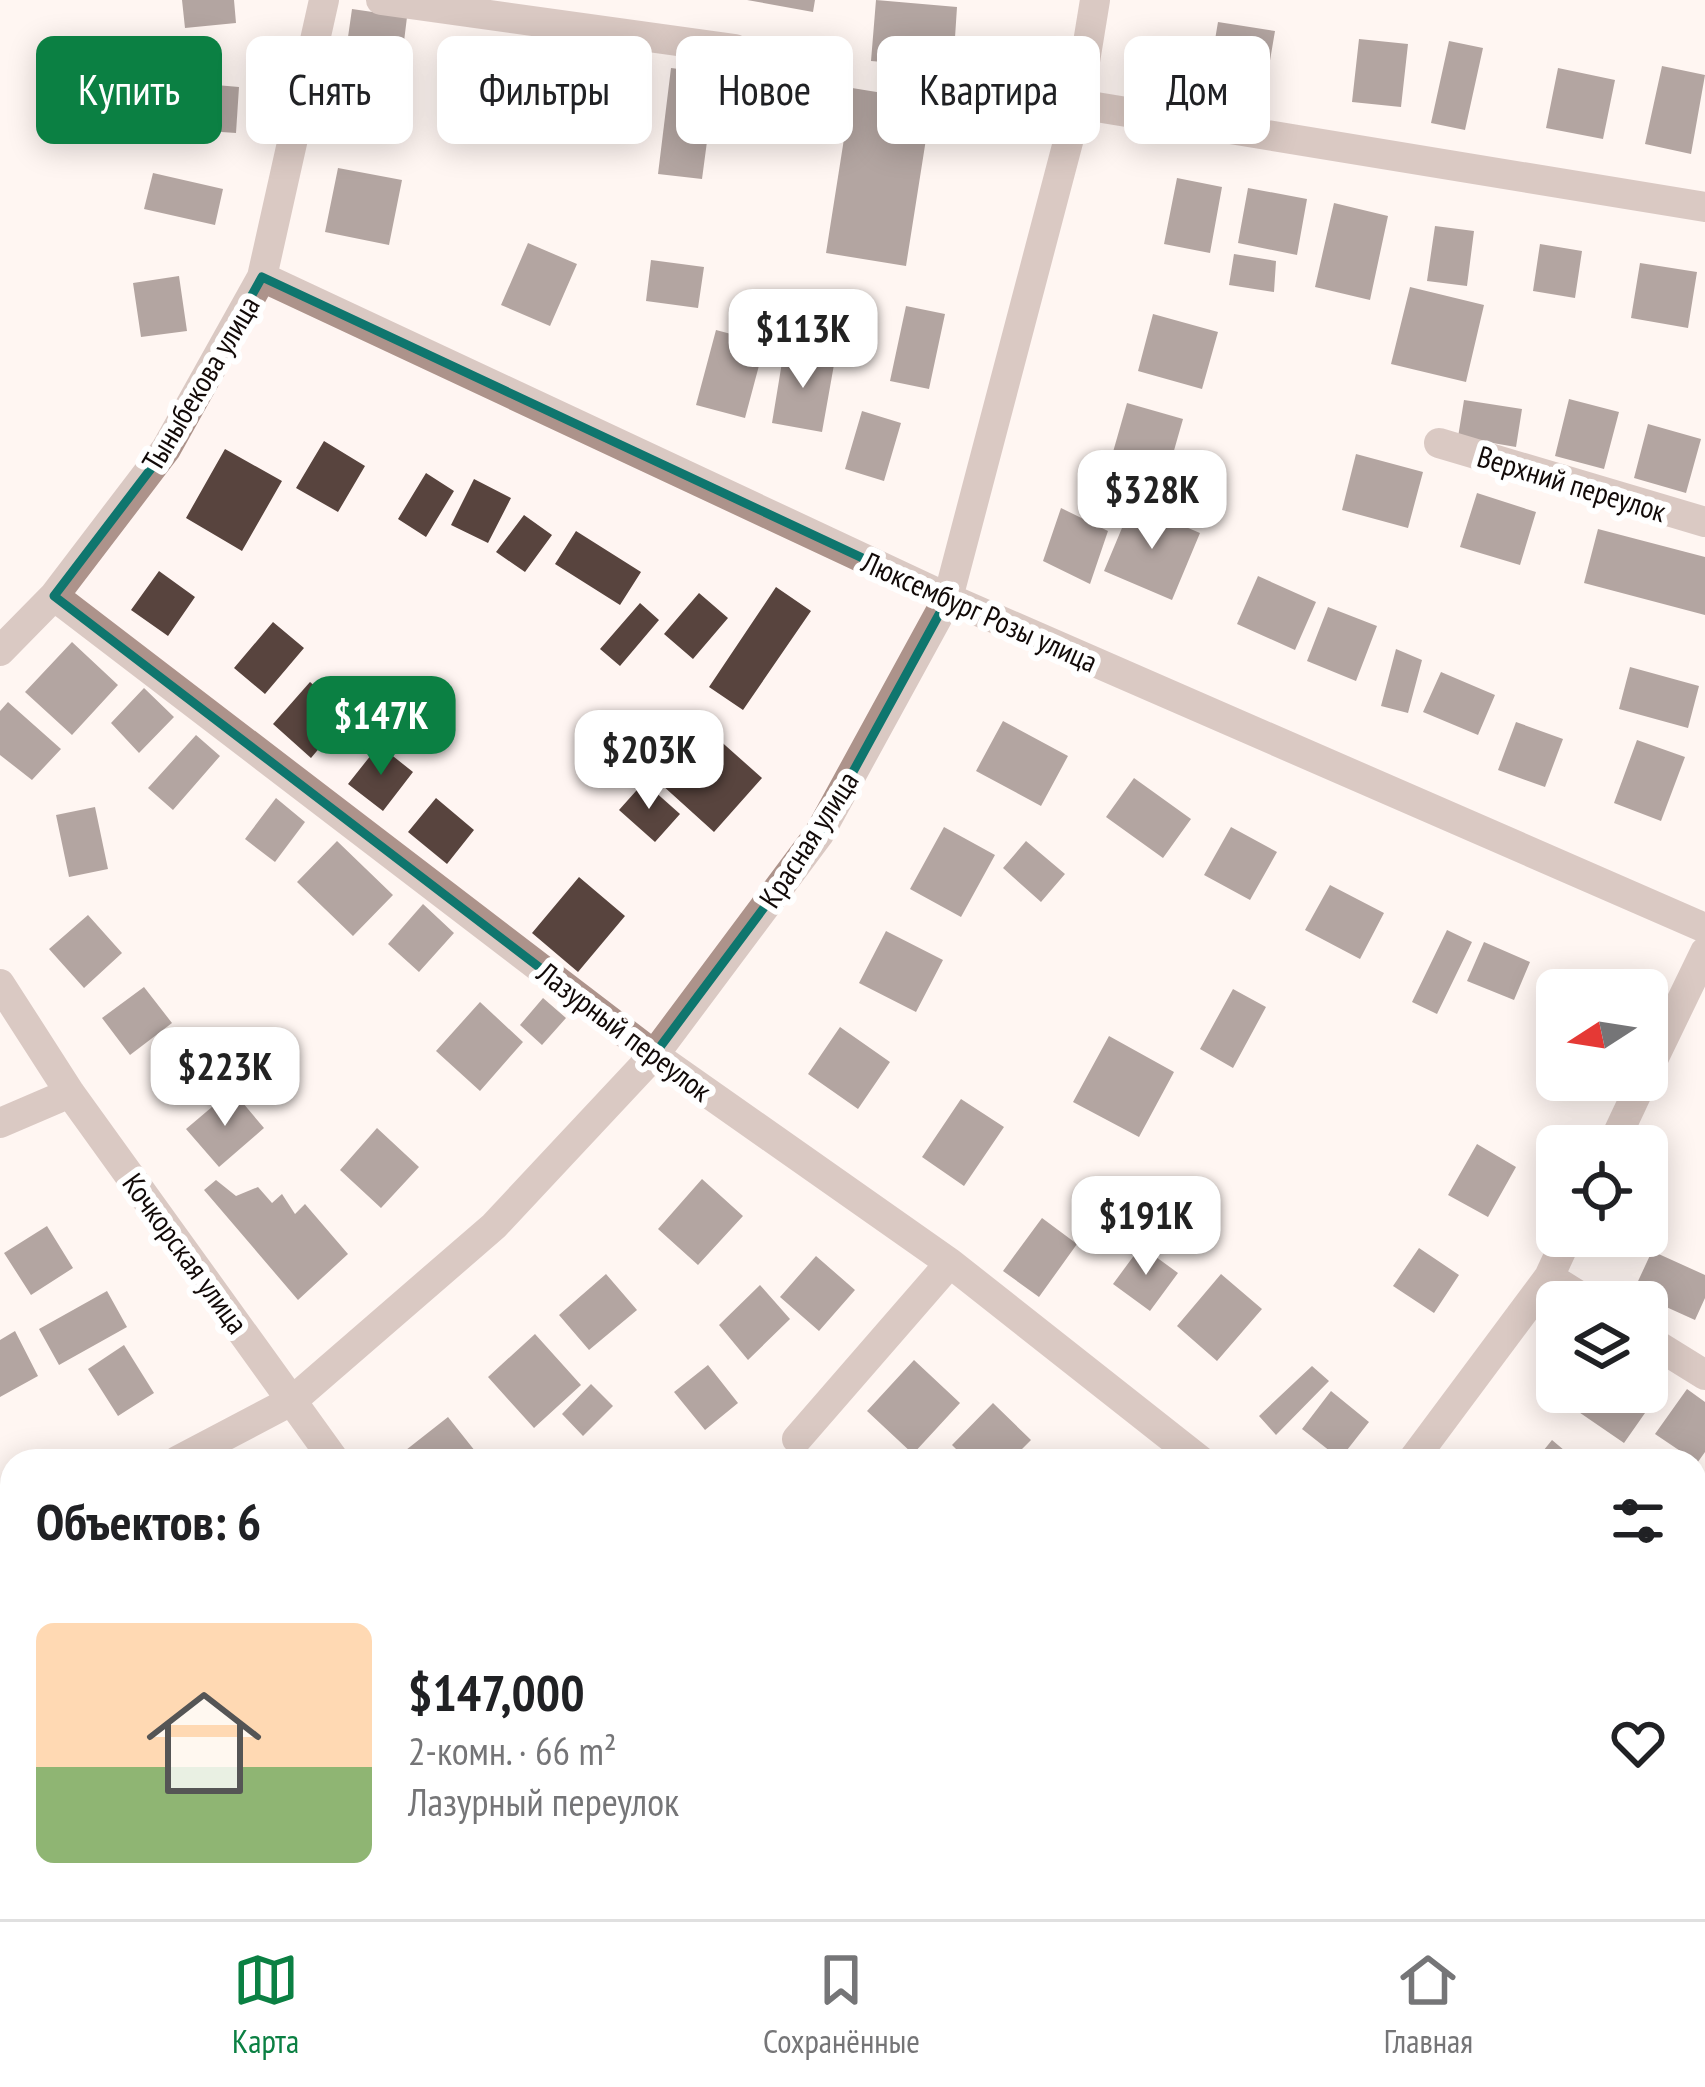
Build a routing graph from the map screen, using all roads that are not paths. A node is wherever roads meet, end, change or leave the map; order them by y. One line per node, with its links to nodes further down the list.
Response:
1 (324, 0): 9 (street, Тыныбекова улица)
2 (381, 0): 5 (street)
3 (1095, 0): 4 (street, Красная улица)
4 (1089, 36)
5 (676, 41)
6 (1100, 108): 8 (street)
7 (1067, 144): 13 (street, Красная улица)
8 (1705, 206)
9 (262, 278): 12 (street, Тыныбекова улица); 13 (street, Люксембург Розы улица)
10 (1439, 443): 11 (street, Верхний переулок)
11 (1705, 522)
12 (54, 596): 14 (street, Тыныбекова улица); 19 (street, Лазурный переулок)
13 (948, 598): 15 (street, Люксембург Розы улица); 19 (street, Красная улица)
14 (0, 651)
15 (1705, 928)
16 (1705, 952): 18 (street)
17 (0, 984): 20 (street, Кочкорская улица)
18 (1668, 1028)
19 (654, 1055): 23 (street, Лазурный переулок); 28 (street, Красная улица)
20 (70, 1093): 21 (street); 28 (street, Кочкорская улица)
21 (0, 1123)
22 (1558, 1257): 24 (street)
23 (950, 1263): 29 (street); 32 (street, Лазурный переулок)
24 (1549, 1277): 25 (street); 33 (street)
25 (1555, 1281)
26 (1668, 1352): 27 (street)
27 (1705, 1376)
28 (292, 1400): 30 (street, Красная улица); 31 (street, Кочкорская улица)
29 (797, 1438)
30 (200, 1449)
31 (327, 1449)
32 (1186, 1449)
33 (1421, 1449)

